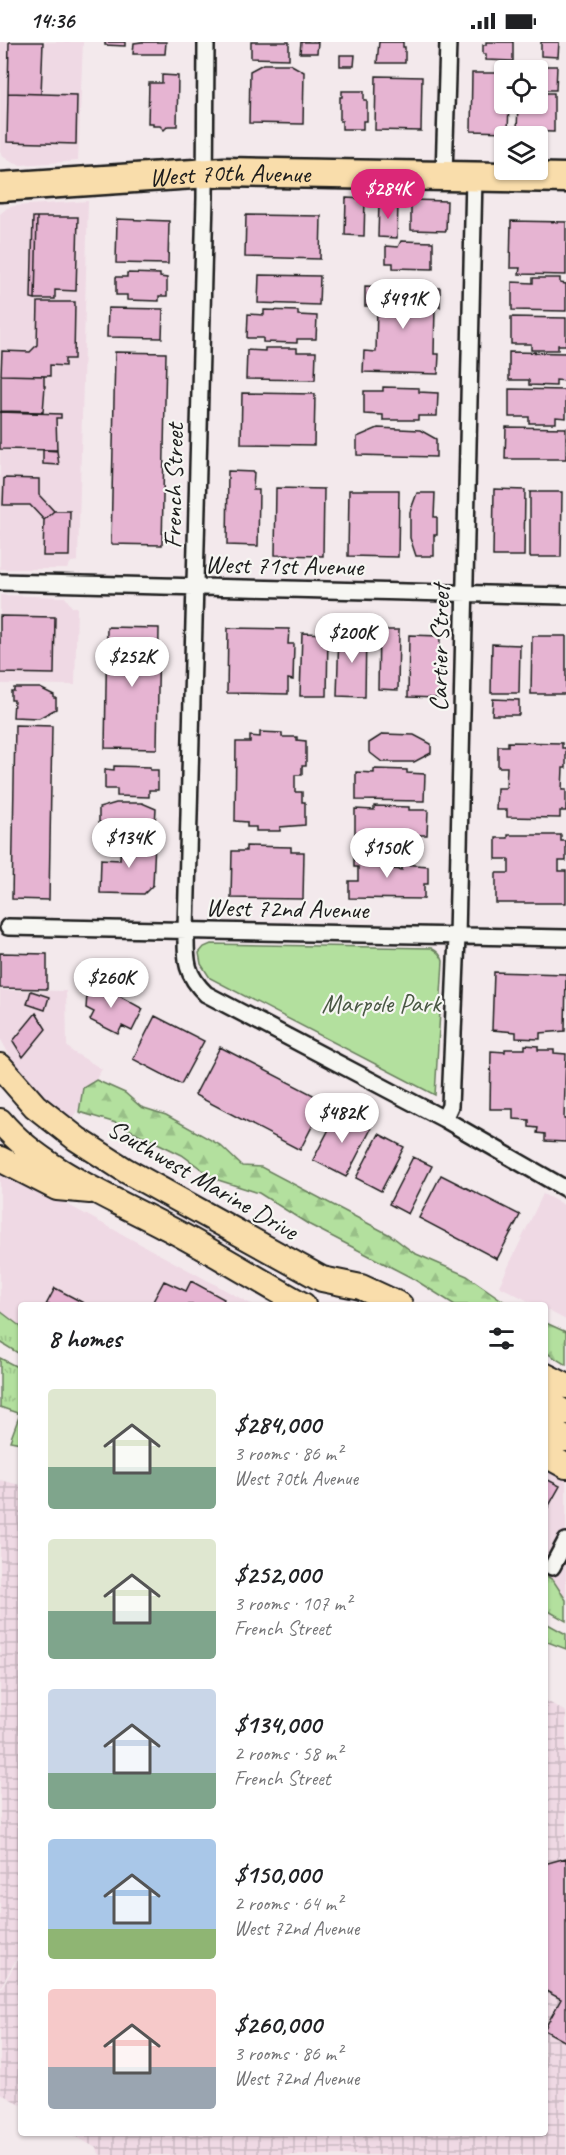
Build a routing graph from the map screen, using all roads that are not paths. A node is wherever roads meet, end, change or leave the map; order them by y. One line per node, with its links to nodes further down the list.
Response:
1 (206, 42): 3 (street, French Street)
2 (447, 42): 4 (street)
3 (205, 173): 4 (highway, West 70th Avenue); 7 (highway, West 70th Avenue); 9 (street, French Street)
4 (444, 175): 5 (highway, West 70th Avenue)
5 (474, 176): 6 (highway, West 70th Avenue); 10 (street, Cartier Street)
6 (566, 178)
7 (0, 187)
8 (0, 582): 9 (street, West 71st Avenue)
9 (195, 587): 10 (street, West 71st Avenue); 13 (street, French Street)
10 (465, 594): 11 (street, West 71st Avenue); 14 (street, Cartier Street)
11 (566, 596)
12 (8, 927): 13 (street, West 72nd Avenue)
13 (186, 930): 14 (street, West 72nd Avenue); 17 (street, French Street)
14 (457, 936): 15 (street, West 72nd Avenue); 17 (street, Cartier Street)
15 (566, 938)
16 (0, 1066): 22 (main road, Southwest Marine Drive)
17 (444, 1119): 20 (street, French Street)
18 (0, 1121): 21 (main road)
19 (0, 1159): 21 (main road)
20 (566, 1189)
21 (99, 1192): 23 (main road)
22 (322, 1279): 24 (main road); 25 (main road, Southwest Marine Drive)
23 (298, 1302)
24 (358, 1302)
25 (393, 1302)
26 (548, 1377): 27 (main road)
27 (566, 1386)
28 (548, 1403): 29 (main road)
29 (566, 1413)
30 (548, 1429): 31 (main road)
31 (566, 1439)
32 (548, 1456): 33 (main road)
33 (566, 1466)
34 (566, 1541): 35 (street)
35 (552, 1567)

